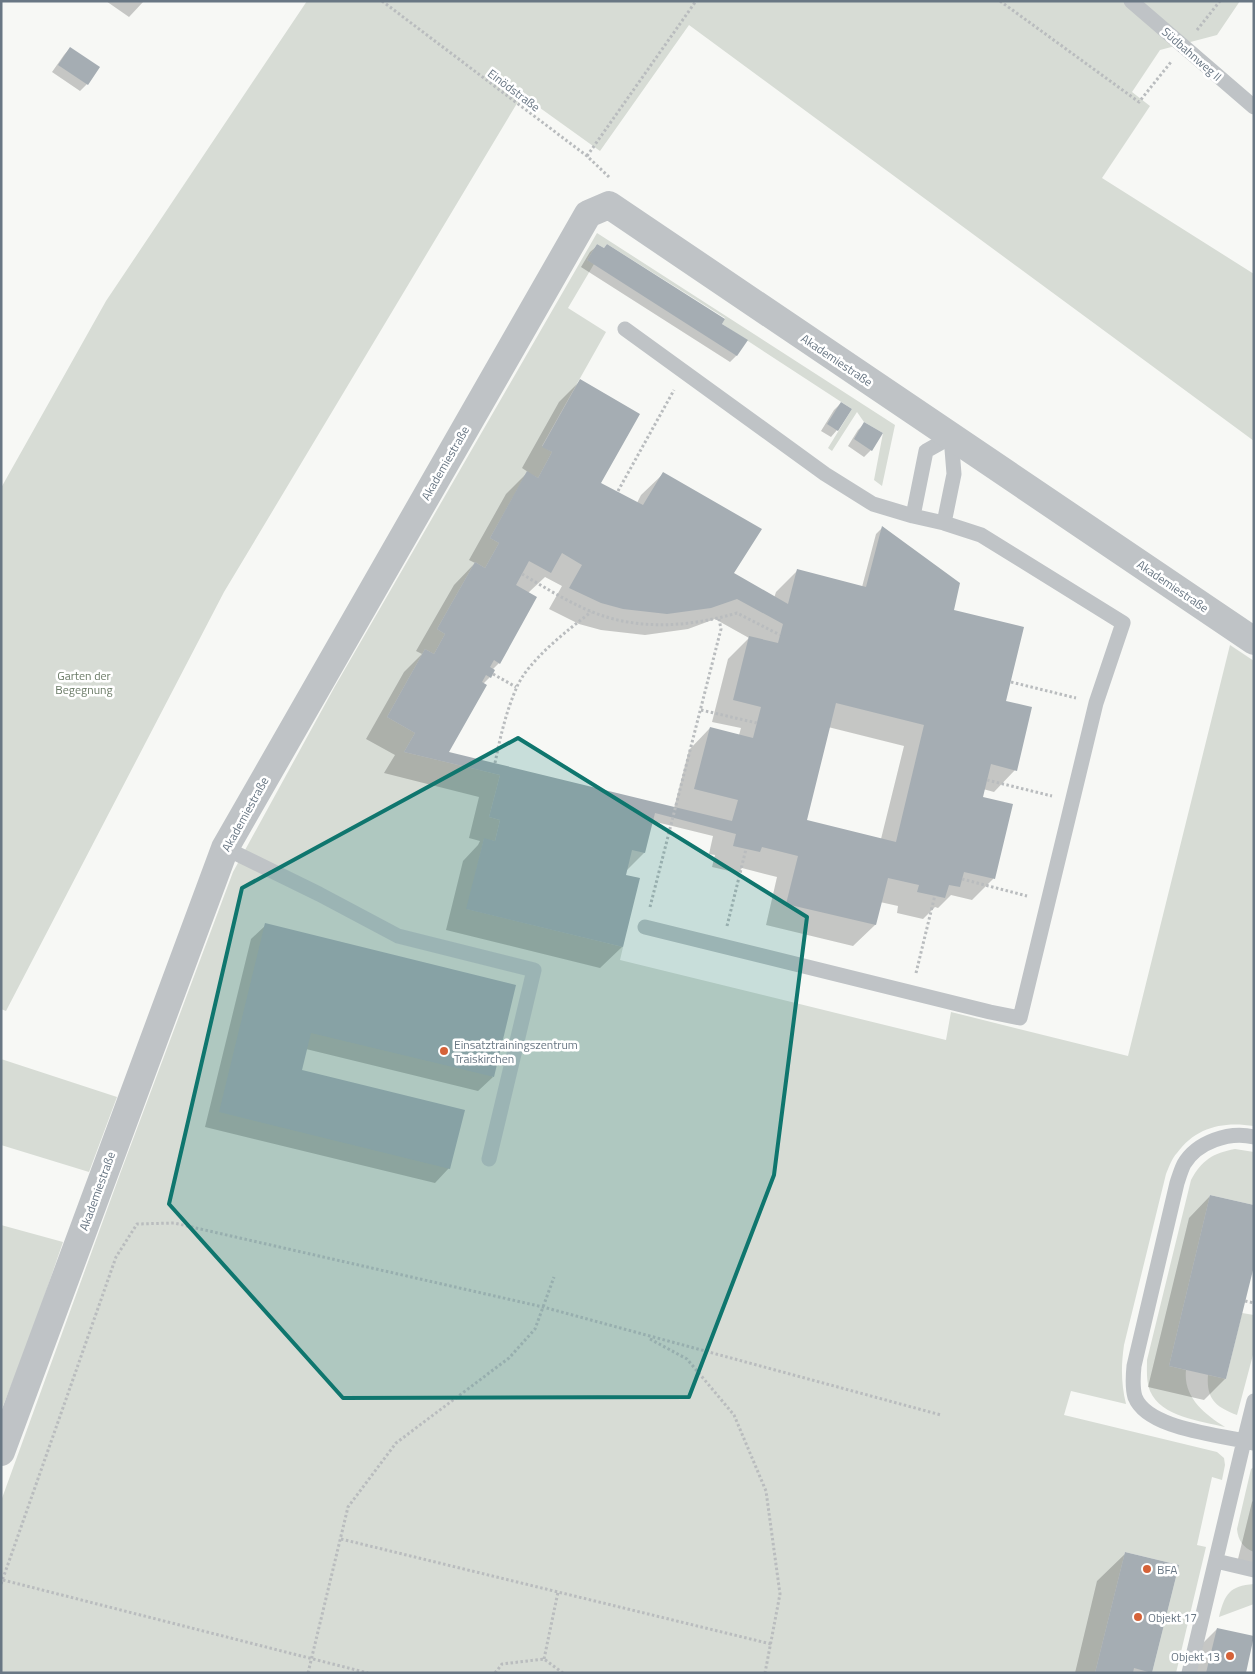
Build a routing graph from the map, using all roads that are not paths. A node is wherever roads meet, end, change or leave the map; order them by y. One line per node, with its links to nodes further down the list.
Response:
1 (1131, 1): 2 (lane, Südbahnweg II)
2 (1254, 107)
3 (625, 329): 5 (lane)
4 (951, 437): 5 (lane); 6 (lane); 7 (street, Akademiestraße); 8 (street, Akademiestraße)
5 (913, 516): 6 (lane)
6 (944, 523): 9 (lane)
7 (1254, 641)
8 (225, 848): 11 (lane); 14 (street, Akademiestraße)
9 (645, 927)
10 (1254, 1137): 13 (lane)
11 (489, 1159)
12 (1254, 1401): 13 (lane)
13 (1249, 1442): 15 (lane)
14 (1, 1452)
15 (1216, 1561): 16 (lane); 17 (lane)
16 (1254, 1570)
17 (1189, 1673)

